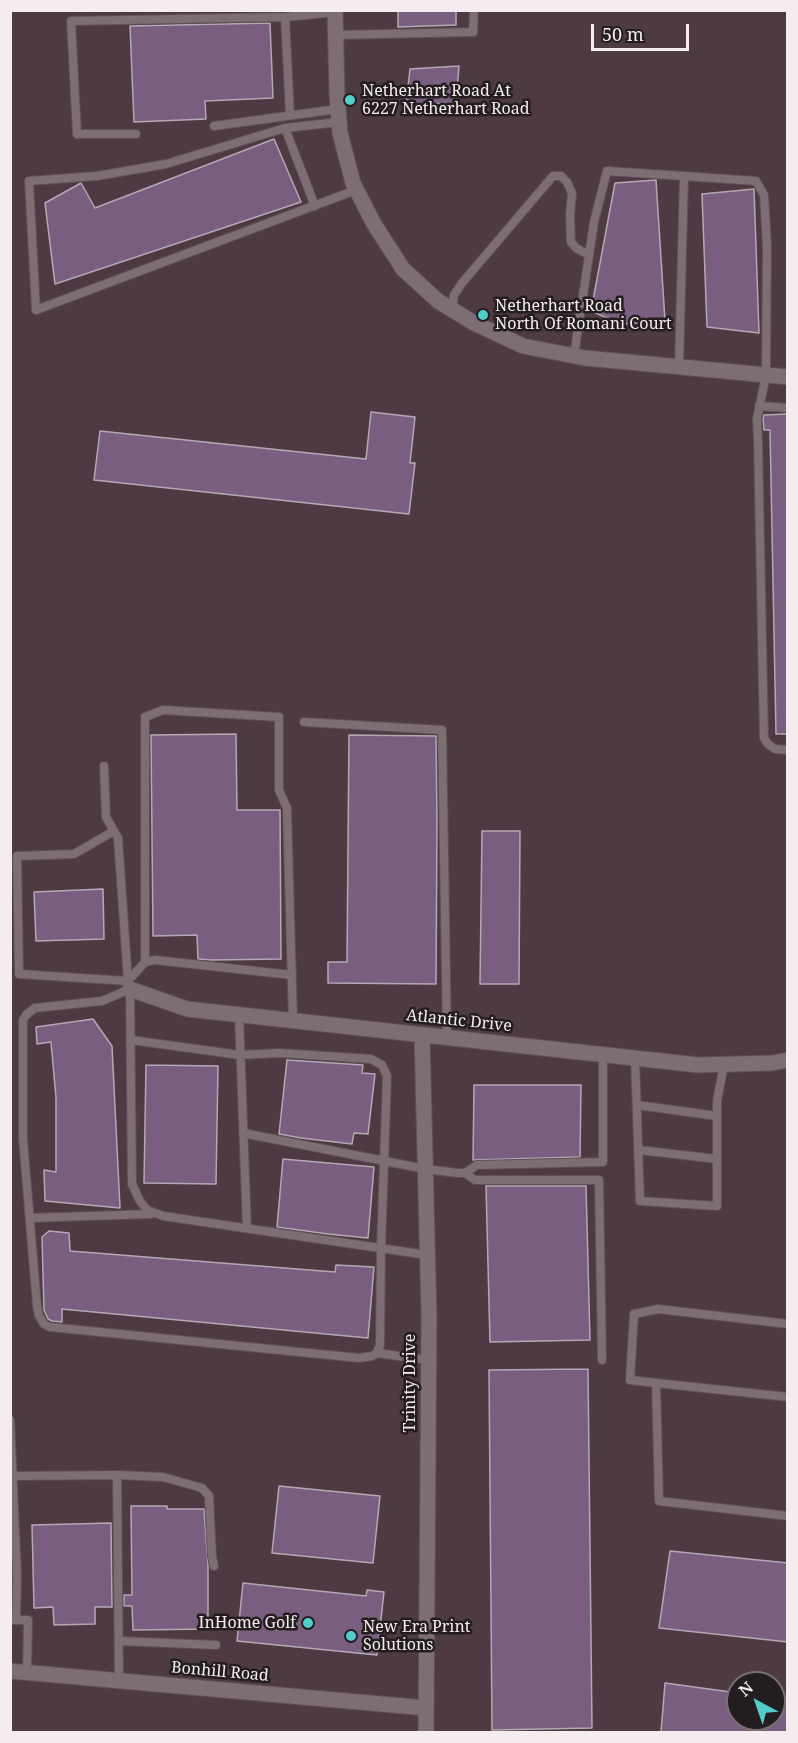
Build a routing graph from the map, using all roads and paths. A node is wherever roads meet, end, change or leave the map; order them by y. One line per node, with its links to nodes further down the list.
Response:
1 (474, 10): 4 (lane)
2 (335, 11): 3 (lane); 4 (street)
3 (285, 17): 5 (lane); 9 (lane)
4 (336, 35): 6 (street)
5 (290, 115): 6 (lane); 7 (lane)
6 (339, 115): 8 (lane); 11 (street)
7 (214, 126)
8 (285, 128): 12 (lane); 12 (lane)
9 (136, 134)
10 (684, 176): 13 (lane); 16 (lane); 17 (lane)
11 (356, 190): 12 (lane); 14 (street)
12 (315, 206)
13 (590, 255): 14 (lane); 15 (lane)
14 (452, 309): 15 (street)
15 (574, 356): 16 (street)
16 (679, 367): 17 (street)
17 (766, 375): 18 (street); 19 (lane)
18 (788, 377)
19 (759, 406): 20 (lane); 22 (lane)
20 (788, 408)
21 (304, 722): 31 (lane)
22 (788, 750)
23 (104, 766): 24 (lane)
24 (114, 831): 27 (lane); 27 (lane)
25 (145, 962): 26 (lane); 26 (lane); 27 (lane)
26 (292, 975): 29 (lane)
27 (129, 985): 28 (street, Atlantic Drive); 32 (lane); 47 (lane)
28 (239, 1015): 29 (street, Atlantic Drive); 33 (lane)
29 (293, 1021): 30 (street, Atlantic Drive)
30 (422, 1035): 31 (street, Atlantic Drive); 44 (street, Trinity Drive)
31 (447, 1038): 34 (street, Atlantic Drive)
32 (131, 1040): 33 (lane); 46 (lane)
33 (240, 1055): 40 (lane); 43 (lane)
34 (603, 1055): 35 (street, Atlantic Drive); 45 (lane)
35 (635, 1058): 37 (street, Atlantic Drive); 38 (lane)
36 (788, 1060): 37 (street, Atlantic Drive)
37 (724, 1065): 39 (lane)
38 (637, 1105): 39 (lane); 41 (lane)
39 (717, 1116): 42 (lane)
40 (243, 1133): 43 (lane); 48 (lane)
41 (639, 1150): 42 (lane); 42 (lane)
42 (717, 1159)
43 (384, 1161): 44 (lane); 49 (lane)
44 (425, 1169): 45 (lane); 50 (street, Trinity Drive)
45 (465, 1173): 54 (lane)
46 (156, 1214): 47 (lane); 48 (lane)
47 (30, 1218): 52 (lane)
48 (247, 1228): 49 (lane)
49 (381, 1248): 50 (lane); 52 (lane)
50 (427, 1255): 53 (street, Trinity Drive)
51 (788, 1324): 55 (lane)
52 (376, 1353): 53 (lane)
53 (428, 1360): 68 (street, Trinity Drive)
54 (602, 1360)
55 (656, 1383): 56 (lane); 60 (lane)
56 (788, 1397)
57 (10, 1420): 59 (lane)
58 (117, 1475): 59 (lane); 61 (lane); 63 (lane)
59 (13, 1476): 62 (lane)
60 (788, 1516)
61 (214, 1566)
62 (13, 1620): 66 (lane)
63 (119, 1641): 64 (lane); 67 (lane)
64 (216, 1645)
65 (10, 1671): 66 (street, Bonhill Road)
66 (27, 1672): 67 (street, Bonhill Road)
67 (119, 1681): 68 (street, Bonhill Road)
68 (426, 1708): 69 (street, Trinity Drive)
69 (426, 1732)

